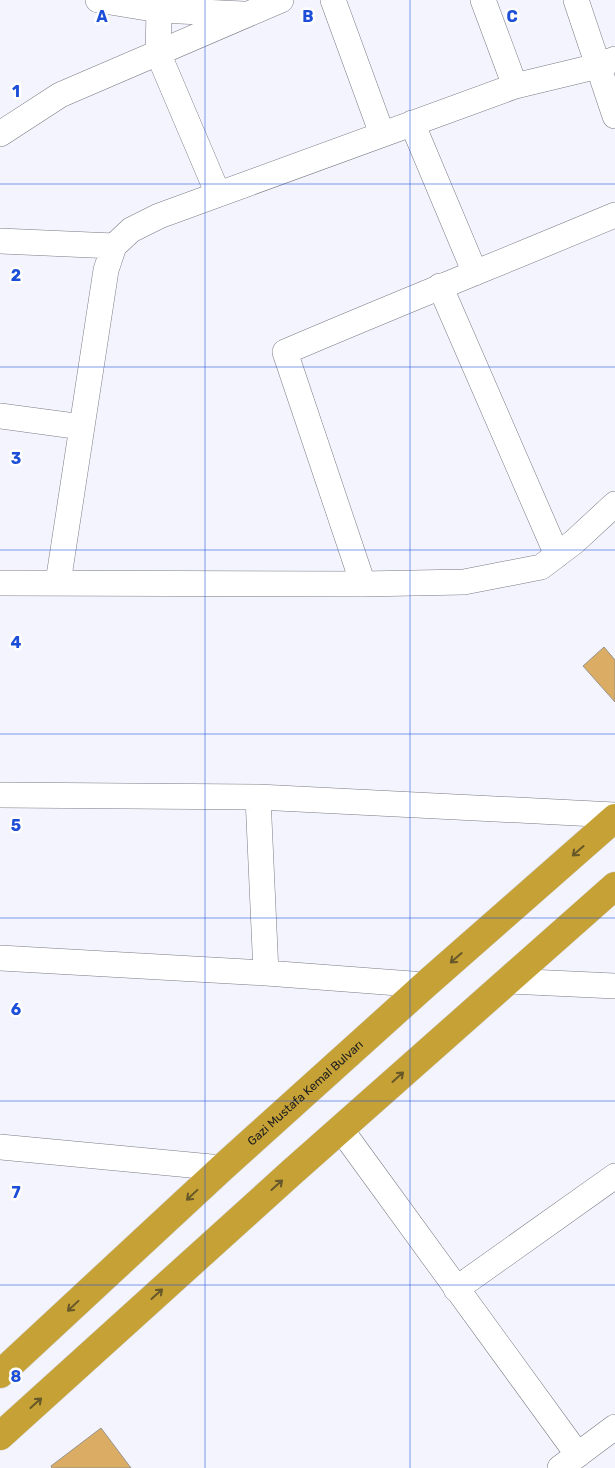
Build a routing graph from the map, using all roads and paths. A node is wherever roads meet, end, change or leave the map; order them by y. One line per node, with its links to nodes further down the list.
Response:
1 (98, 0): 6 (street)
2 (282, 0): 7 (street)
3 (333, 0): 14 (street)
4 (483, 0): 10 (street)
5 (576, 0): 9 (street)
6 (159, 10): 7 (street); 8 (street)
7 (248, 14): 8 (street)
8 (158, 53): 13 (street); 15 (street)
9 (607, 62): 10 (street); 11 (street)
10 (515, 86): 12 (street)
11 (615, 116)
12 (412, 124): 14 (street); 19 (street)
13 (0, 134)
14 (382, 134): 15 (street)
15 (218, 194): 18 (street)
16 (615, 215): 19 (street)
17 (0, 241): 18 (street)
18 (114, 246): 22 (street)
19 (475, 273): 20 (street)
20 (440, 286): 24 (street); 27 (street)
21 (0, 416): 22 (street)
22 (82, 427): 26 (street)
23 (615, 504): 24 (street)
24 (557, 555): 27 (street)
25 (0, 583): 26 (street)
26 (58, 583): 27 (street)
27 (363, 584)
28 (0, 795): 29 (street)
29 (258, 797): 30 (street); 33 (street)
30 (615, 817): 35 (highway, Gazi Mustafa Kemal Bulvarı, one-way to 35)
31 (615, 886): 34 (highway)
32 (0, 958): 33 (street)
33 (266, 973): 35 (street)
34 (507, 981): 36 (street); 37 (highway, one-way to 34)
35 (425, 985): 39 (highway, Gazi Mustafa Kemal Bulvarı)
36 (615, 986)
37 (340, 1128): 41 (street); 44 (highway, one-way to 37)
38 (0, 1147): 39 (street)
39 (222, 1168): 42 (highway, Gazi Mustafa Kemal Bulvarı, one-way to 42)
40 (615, 1176): 41 (street)
41 (456, 1289): 45 (street)
42 (0, 1374)
43 (615, 1428): 45 (street)
44 (0, 1436)
45 (569, 1461)

